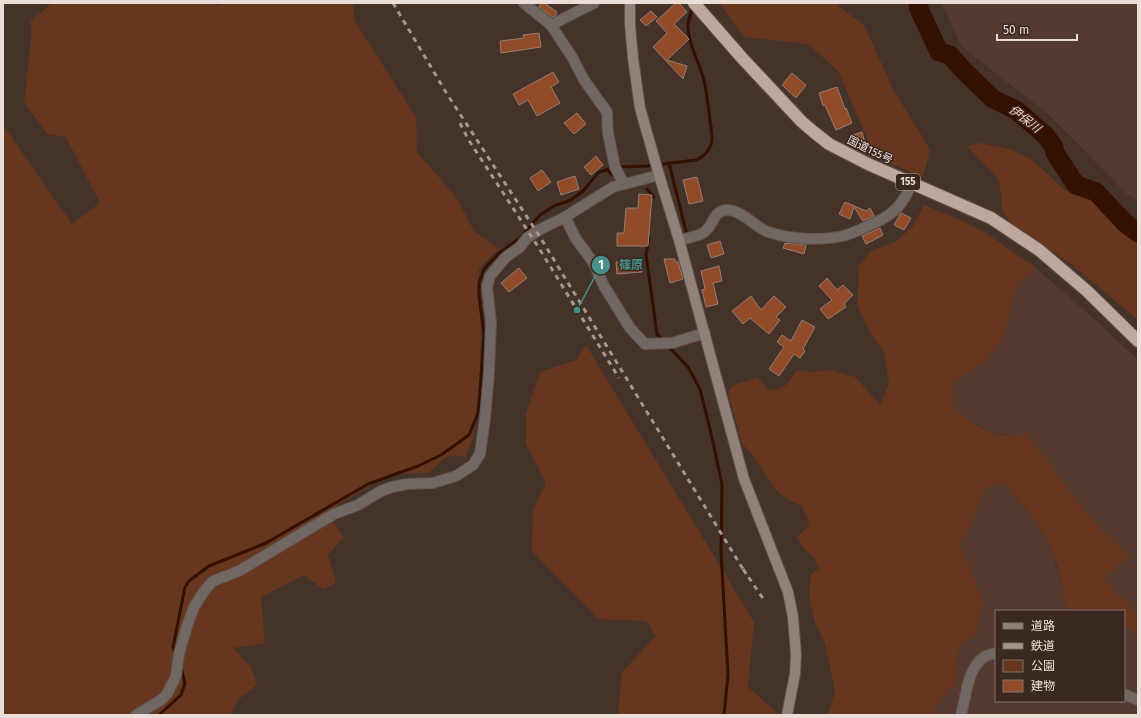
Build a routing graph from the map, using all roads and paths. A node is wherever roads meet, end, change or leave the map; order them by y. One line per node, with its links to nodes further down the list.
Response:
1 (524, 3): 5 (street)
2 (594, 3): 5 (street)
3 (630, 3): 6 (street)
4 (694, 3): 8 (highway, 国道155号 / 155)
5 (551, 25): 7 (street)
6 (659, 176): 7 (street); 10 (street)
7 (624, 184): 9 (street)
8 (911, 184): 10 (street); 12 (highway, 国道155号 / 155)
9 (565, 217): 11 (street); 16 (street)
10 (679, 240): 11 (street)
11 (705, 333): 17 (street)
12 (1138, 341)
13 (995, 653): 18 (street)
14 (1125, 694): 15 (street)
15 (1138, 700)
16 (136, 715)
17 (787, 715)
18 (961, 715)

